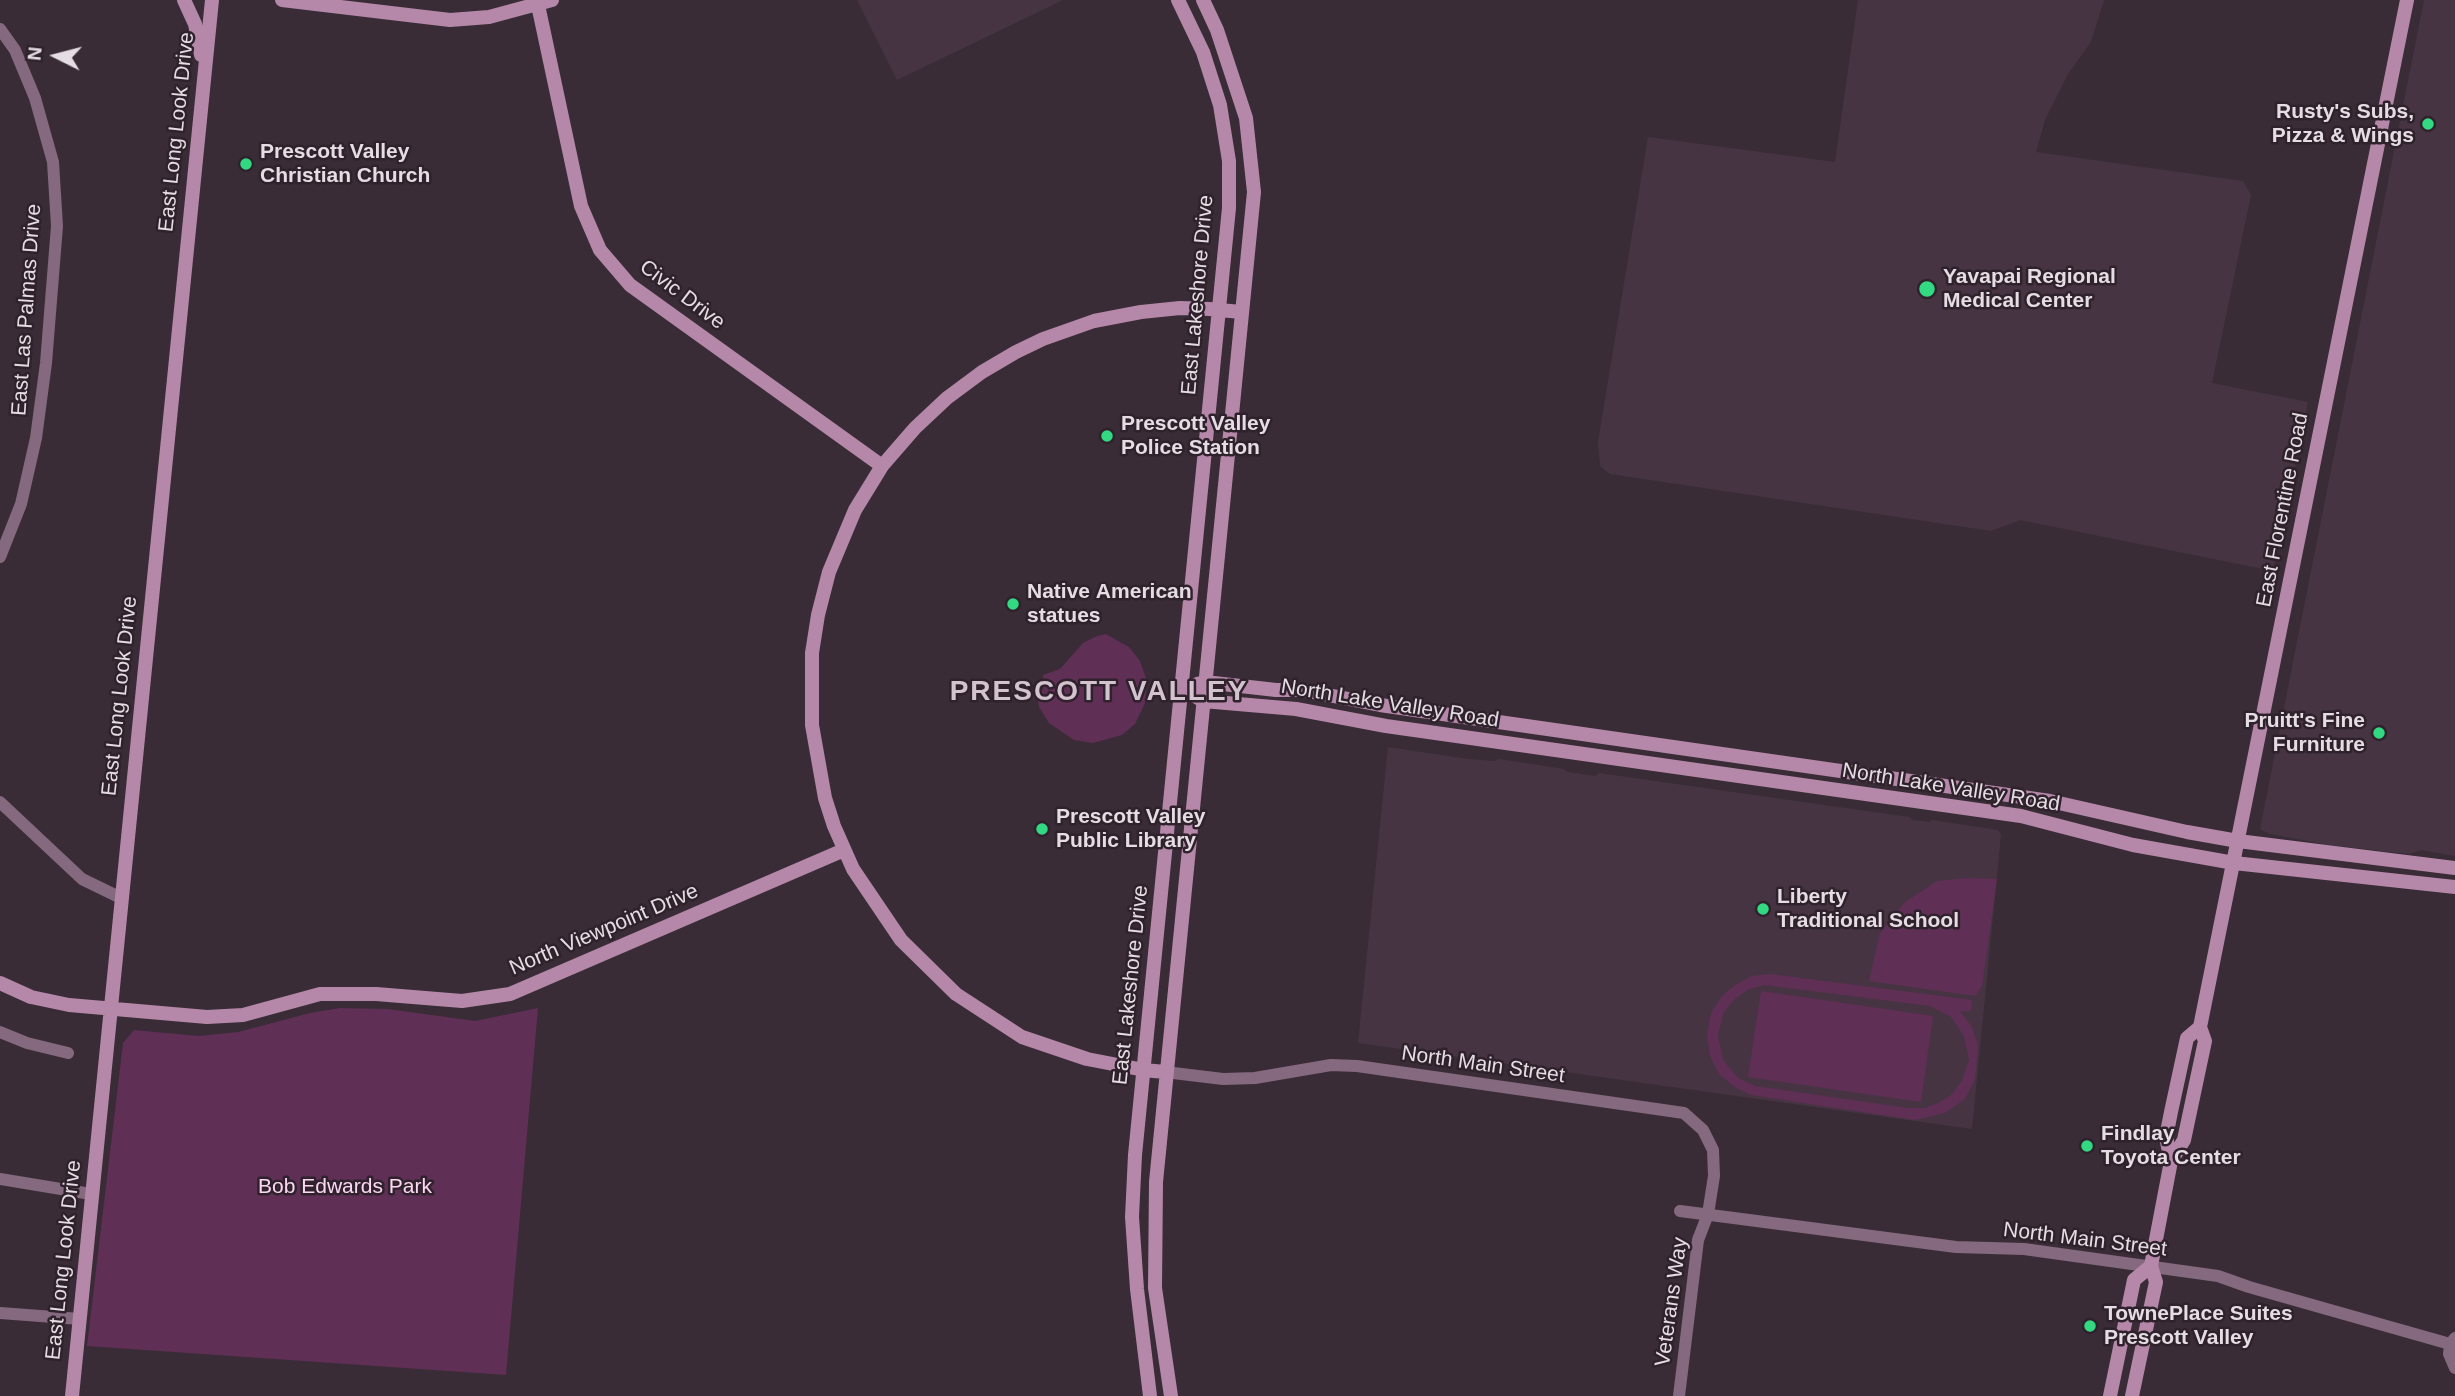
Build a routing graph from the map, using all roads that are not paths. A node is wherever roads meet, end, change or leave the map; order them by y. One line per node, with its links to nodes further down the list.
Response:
1 (184, 0): 11 (street)
2 (212, 0): 11 (street, East Long Look Drive)
3 (282, 0): 7 (street)
4 (1178, 0): 9 (street, East Lakeshore Drive)
5 (1203, 0): 8 (street, East Lakeshore Drive)
6 (2407, 0): 20 (street, East Florentine Road)
7 (545, 3): 14 (street, Civic Drive)
8 (1212, 20): 9 (street); 13 (street, East Lakeshore Drive)
9 (1192, 28): 12 (street, East Lakeshore Drive)
10 (0, 29): 15 (street, East Las Palmas Drive)
11 (203, 84): 25 (street, East Long Look Drive)
12 (1218, 310): 13 (street); 14 (street); 17 (street, East Lakeshore Drive)
13 (1241, 312): 16 (street, East Lakeshore Drive)
14 (881, 466): 21 (street)
15 (0, 556)
16 (1205, 682): 17 (street, North Lake Valley Road); 18 (street, East Lakeshore Drive); 20 (street, North Lake Valley Road)
17 (1181, 687): 18 (street, North Lake Valley Road); 30 (street, East Lakeshore Drive)
18 (1203, 701): 22 (street, North Lake Valley Road); 31 (street, East Lakeshore Drive)
19 (0, 802): 25 (street)
20 (2238, 841): 22 (street, East Florentine Road); 23 (street, North Lake Valley Road)
21 (844, 850): 27 (street, North Viewpoint Drive); 30 (street)
22 (2234, 863): 24 (street, North Lake Valley Road); 36 (street, East Florentine Road)
23 (2455, 868)
24 (2455, 887)
25 (121, 898): 27 (street, East Long Look Drive)
26 (0, 983): 27 (street, North Viewpoint Drive)
27 (112, 1010): 33 (street, East Long Look Drive)
28 (0, 1032): 29 (street)
29 (68, 1053)
30 (1144, 1070): 31 (street); 38 (street, East Lakeshore Drive)
31 (1165, 1072): 35 (street, North Main Street); 37 (street, East Lakeshore Drive)
32 (0, 1179): 33 (street)
33 (91, 1194): 40 (street, East Long Look Drive)
34 (1680, 1211): 35 (street, North Main Street)
35 (1708, 1214): 36 (street, North Main Street); 46 (street, Veterans Way)
36 (2151, 1266): 41 (street, North Main Street); 47 (street, East Florentine Road); 48 (street, East Florentine Road)
37 (1155, 1288): 38 (street); 45 (street, East Lakeshore Drive)
38 (1137, 1289): 44 (street, East Lakeshore Drive)
39 (0, 1313): 40 (street)
40 (80, 1319): 43 (street, East Long Look Drive)
41 (2452, 1341): 42 (street)
42 (2455, 1368)
43 (72, 1396)
44 (1150, 1396)
45 (1171, 1396)
46 (1679, 1396)
47 (2110, 1396)
48 (2133, 1396)

